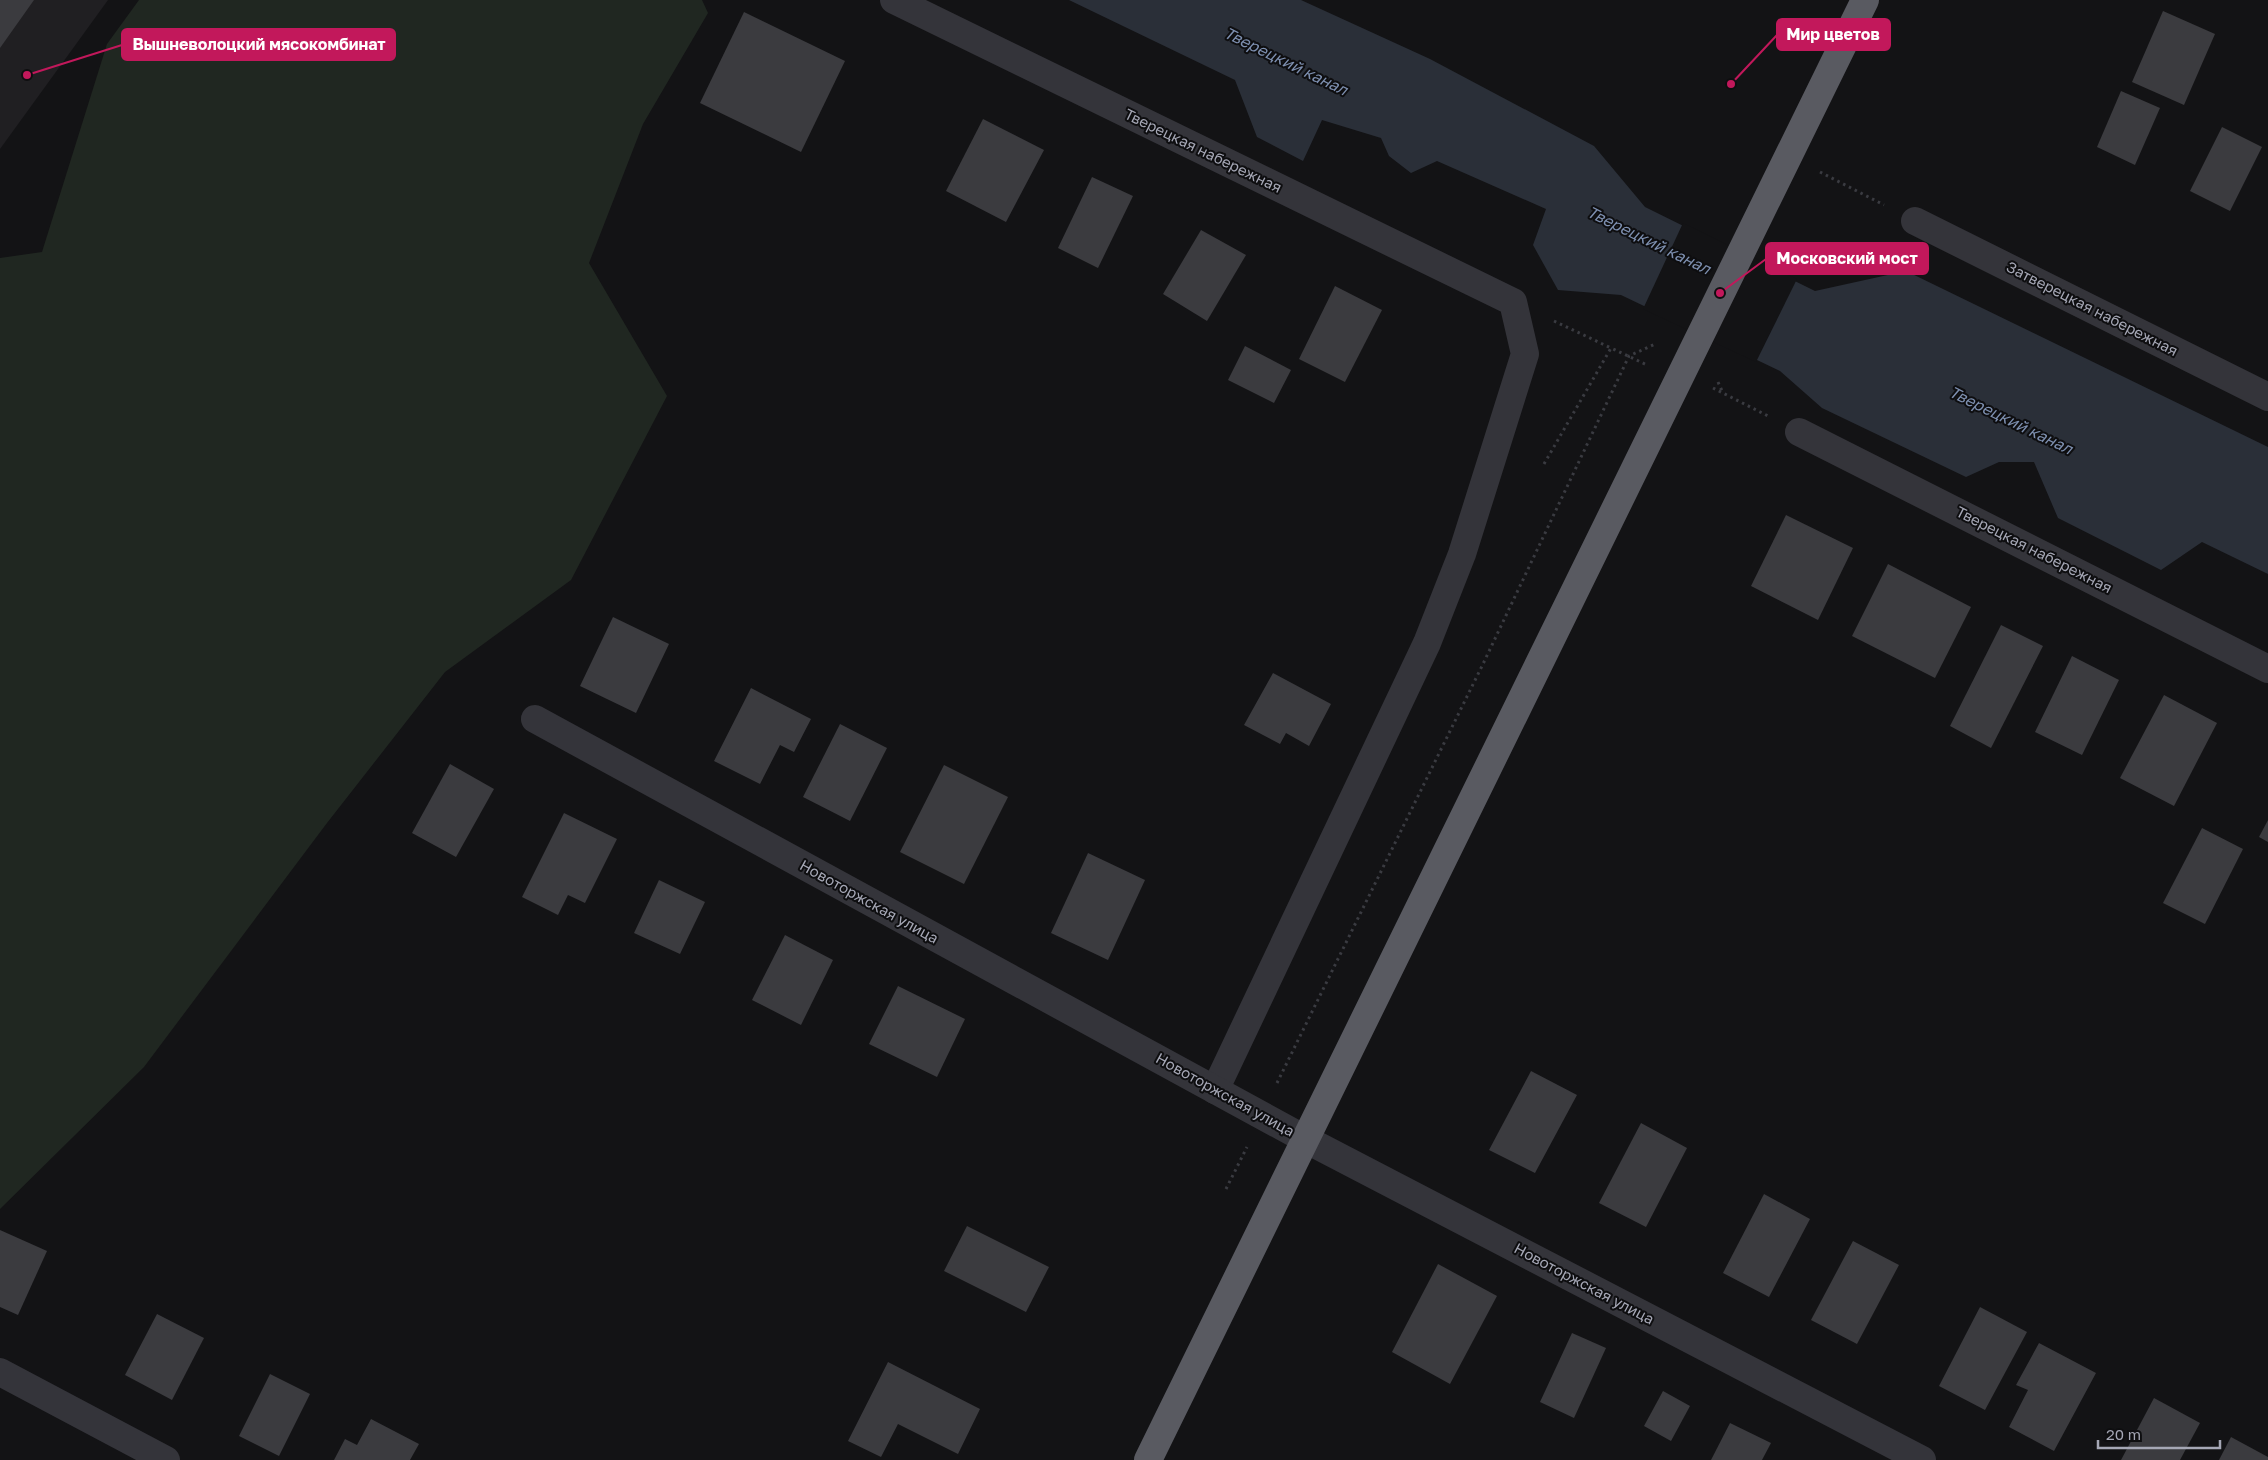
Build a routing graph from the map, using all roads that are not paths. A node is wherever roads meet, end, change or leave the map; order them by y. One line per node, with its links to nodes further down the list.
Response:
1 (894, 0): 8 (street, Тверецкая набережная)
2 (1865, 0): 9 (highway)
3 (1916, 221): 4 (street, Затверецкая набережная)
4 (2268, 397)
5 (1799, 432): 6 (street, Тверецкая набережная)
6 (2268, 669)
7 (534, 720): 8 (street, Новоторжская улица)
8 (1215, 1090): 9 (street, Новоторжская улица)
9 (1305, 1139): 12 (highway); 13 (street, Новоторжская улица)
10 (0, 1372): 11 (street)
11 (166, 1460)
12 (1148, 1460)
13 (1922, 1460)

